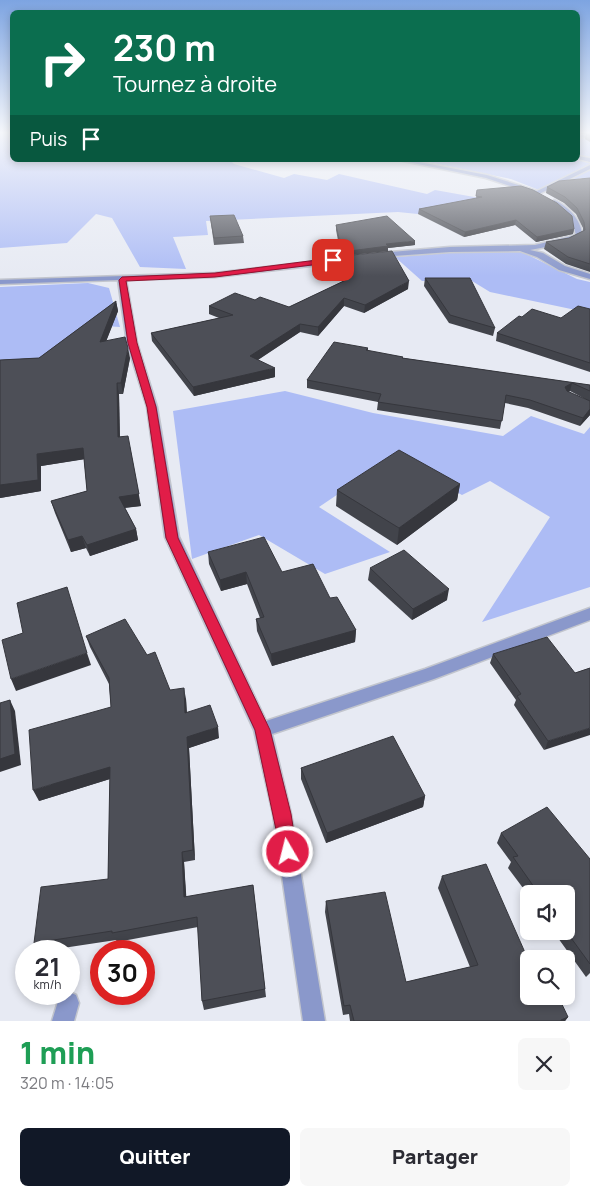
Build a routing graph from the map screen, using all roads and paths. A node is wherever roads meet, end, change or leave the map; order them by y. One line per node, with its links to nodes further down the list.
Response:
1 (498, 181): 3 (street)
2 (567, 181): 3 (street)
3 (543, 196): 4 (street)
4 (520, 249): 5 (street); 7 (street)
5 (374, 256)
6 (364, 257): 8 (street)
7 (590, 277)
8 (122, 280): 9 (street); 11 (street)
9 (0, 282)
10 (589, 616): 11 (street)
11 (262, 730): 12 (street)
12 (314, 1021)

